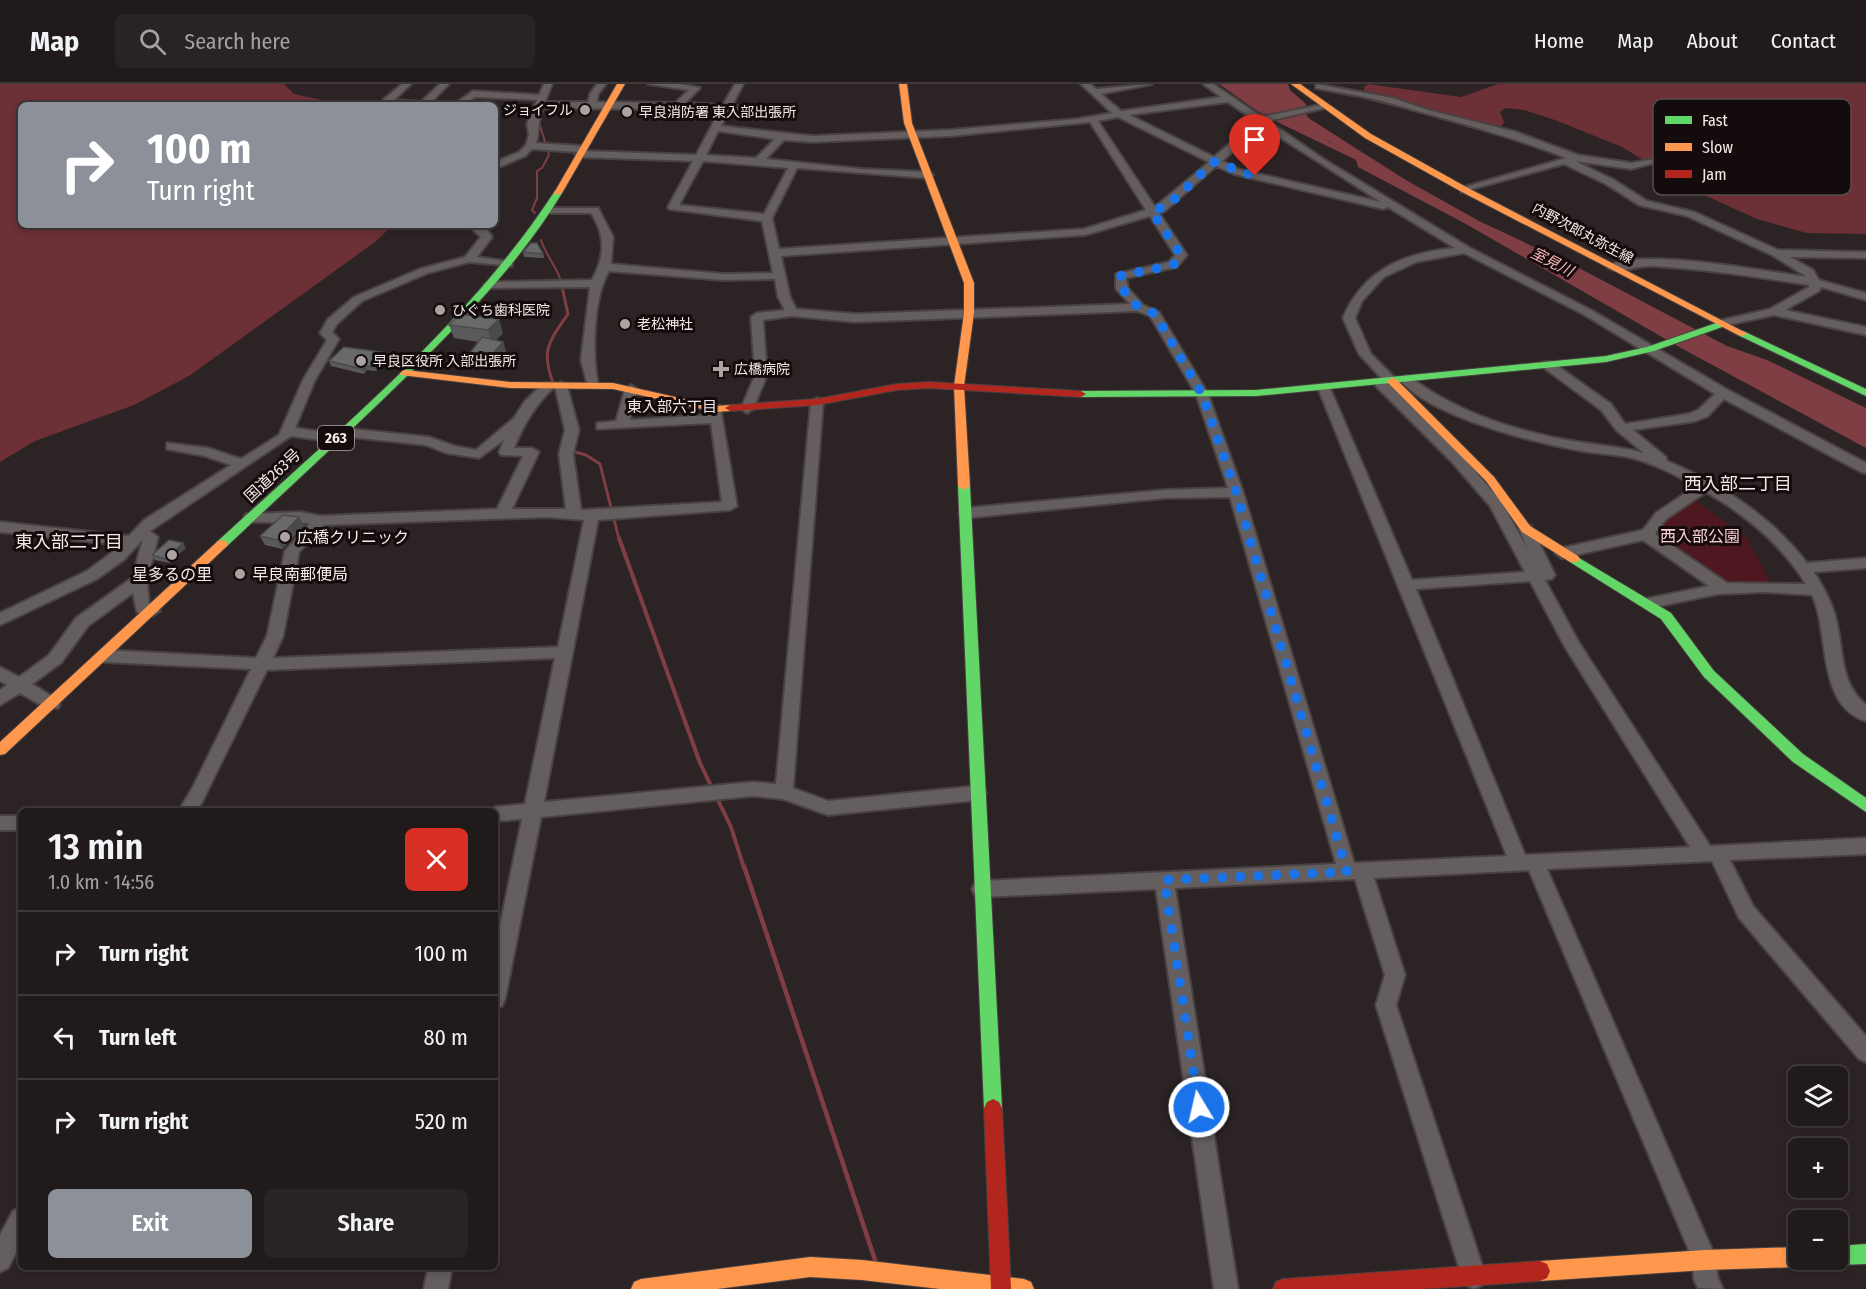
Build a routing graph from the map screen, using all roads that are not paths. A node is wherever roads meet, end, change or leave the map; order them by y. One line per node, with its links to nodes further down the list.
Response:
1 (445, 84): 18 (street)
2 (548, 84): 16 (street)
3 (602, 84): 20 (street)
4 (621, 84): 21 (main road, 国道263号 / 263)
5 (652, 84): 22 (street)
6 (739, 84): 24 (street)
7 (903, 84): 31 (main road)
8 (1085, 84): 14 (street)
9 (1148, 84): 14 (street)
10 (1207, 84): 15 (street)
11 (403, 85): 17 (street)
12 (1324, 85): 13 (street); 36 (street)
13 (1298, 86): 23 (main road, 内野次郎丸弥生線)
14 (1094, 92): 26 (street)
15 (1230, 99): 26 (street); 28 (street)
16 (542, 101): 19 (street); 20 (street); 33 (street)
17 (386, 102)
18 (426, 102)
19 (462, 102)
20 (592, 104): 21 (street)
21 (609, 104): 22 (street); 34 (main road, 国道263号 / 263)
22 (678, 106): 24 (street)
23 (1321, 106): 28 (street); 43 (main road, 内野次郎丸弥生線)
24 (726, 108): 25 (street); 30 (street)
25 (779, 111)
26 (1119, 114): 27 (street); 39 (street)
27 (1093, 120): 31 (street); 46 (street)
28 (1263, 121): 39 (street); 44 (street)
29 (1524, 127): 36 (street)
30 (716, 128): 32 (street); 35 (street)
31 (913, 135): 32 (street); 42 (main road)
32 (782, 137): 38 (street)
33 (530, 146): 34 (street); 40 (street)
34 (581, 152): 35 (street); 45 (main road, 国道263号 / 263)
35 (700, 157): 38 (street); 47 (street)
36 (1574, 159): 37 (street); 43 (street); 52 (street)
37 (1651, 161)
38 (758, 162): 41 (street)
39 (1214, 162): 44 (street); 46 (street)
40 (498, 165)
41 (794, 165): 42 (street); 47 (street)
42 (928, 175): 49 (main road)
43 (1465, 190): 57 (main road, 内野次郎丸弥生線)
44 (1390, 205): 50 (street)
45 (548, 210): 55 (main road, 国道263号 / 263); 56 (street)
46 (1152, 212): 49 (street); 63 (street)
47 (767, 218): 51 (street)
48 (478, 228): 54 (street)
49 (954, 241): 51 (street); 66 (main road)
50 (1466, 250): 69 (street); 72 (street)
51 (774, 253): 58 (street)
52 (1776, 253): 53 (street); 59 (street)
53 (1866, 255)
54 (469, 259): 55 (street); 88 (street)
55 (508, 264): 61 (main road, 国道263号 / 263)
56 (605, 267): 58 (street); 60 (street)
57 (1612, 267): 59 (street); 67 (main road, 内野次郎丸弥生線)
58 (779, 276): 65 (street)
59 (1815, 282): 62 (street); 64 (street)
60 (596, 283): 61 (street); 73 (street)
61 (490, 285): 71 (main road, 国道263号 / 263)
62 (1866, 297)
63 (1139, 307): 66 (street); 80 (street)
64 (1774, 311): 67 (street); 68 (street)
65 (792, 312): 66 (street); 82 (street)
66 (969, 313): 75 (main road)
67 (1717, 326): 69 (main road); 79 (main road, 内野次郎丸弥生線)
68 (1866, 330)
69 (1653, 348): 70 (main road); 78 (street)
70 (1548, 365): 72 (main road); 87 (street)
71 (405, 373): 74 (main road); 89 (main road, 国道263号 / 263)
72 (1393, 382): 76 (main road); 93 (street); 103 (main road); 109 (street)
73 (592, 384): 74 (main road); 77 (main road)
74 (555, 386): 84 (street); 98 (street)
75 (959, 387): 80 (main road); 81 (main road); 96 (main road)
76 (1323, 388): 80 (main road); 111 (street)
77 (631, 389): 83 (main road); 85 (street)
78 (1723, 393): 87 (street); 92 (street)
79 (1866, 393)
80 (1202, 394): 95 (street)
81 (817, 402): 82 (main road); 126 (street)
82 (747, 409): 83 (main road)
83 (715, 414): 85 (street); 99 (street)
84 (519, 421): 89 (street); 97 (street)
85 (622, 425): 86 (street)
86 (602, 426)
87 (1622, 428): 93 (street)
88 (287, 431): 89 (street); 91 (street)
89 (339, 435): 100 (main road, 国道263号 / 263)
90 (172, 446): 91 (street)
91 (243, 464): 105 (street)
92 (1866, 469)
93 (1673, 470): 94 (street)
94 (1705, 486): 104 (street); 108 (street)
95 (1236, 492): 96 (street); 137 (street)
96 (966, 513): 127 (main road)
97 (502, 514): 98 (street); 101 (street)
98 (574, 515): 99 (street)
99 (596, 515): 117 (street)
100 (251, 517): 101 (street); 115 (main road, 国道263号 / 263)
101 (320, 520): 119 (street)
102 (0, 527): 105 (street)
103 (1526, 529): 106 (main road); 109 (street)
104 (1646, 535): 106 (street); 112 (street)
105 (135, 537): 110 (street); 116 (street)
106 (1562, 553): 114 (main road)
107 (1866, 563): 108 (street)
108 (1804, 568): 113 (street)
109 (1537, 576): 111 (street); 135 (street)
110 (139, 581): 115 (street); 121 (street)
111 (1407, 585): 136 (street)
112 (1724, 589): 113 (street); 114 (street)
113 (1815, 590): 124 (street)
114 (1650, 603): 128 (main road)
115 (152, 611): 118 (main road, 国道263号 / 263)
116 (0, 620)
117 (566, 652): 119 (street); 130 (street)
118 (104, 656): 119 (street); 123 (main road, 国道263号 / 263)
119 (260, 664): 129 (street)
120 (0, 673): 121 (street)
121 (19, 684): 122 (street); 123 (street)
122 (0, 699)
123 (52, 704): 125 (main road, 国道263号 / 263)
124 (1866, 715)
125 (0, 750)
126 (784, 792): 127 (street); 130 (street)
127 (977, 793): 139 (main road)
128 (1866, 806)
129 (189, 808)
130 (534, 811): 131 (street); 140 (street)
131 (498, 814)
132 (0, 823): 133 (street)
133 (18, 824)
134 (1866, 846): 135 (street)
135 (1710, 852): 136 (street); 141 (street)
136 (1526, 861): 137 (street); 147 (street)
137 (1355, 871): 138 (street); 149 (street)
138 (1164, 880): 139 (street); 154 (street)
139 (982, 889): 150 (main road)
140 (498, 985)
141 (1866, 1052)
142 (18, 1226): 146 (street)
143 (1866, 1254): 144 (main road)
144 (1848, 1255)
145 (1788, 1257): 147 (main road)
146 (0, 1260)
147 (1705, 1260): 149 (main road); 156 (street)
148 (440, 1270): 151 (street)
149 (1465, 1281): 155 (main road)
150 (1001, 1287): 152 (main road); 153 (main road)
151 (436, 1289)
152 (641, 1289)
153 (1024, 1289)
154 (1226, 1289)
155 (1283, 1289)
156 (1711, 1289)

